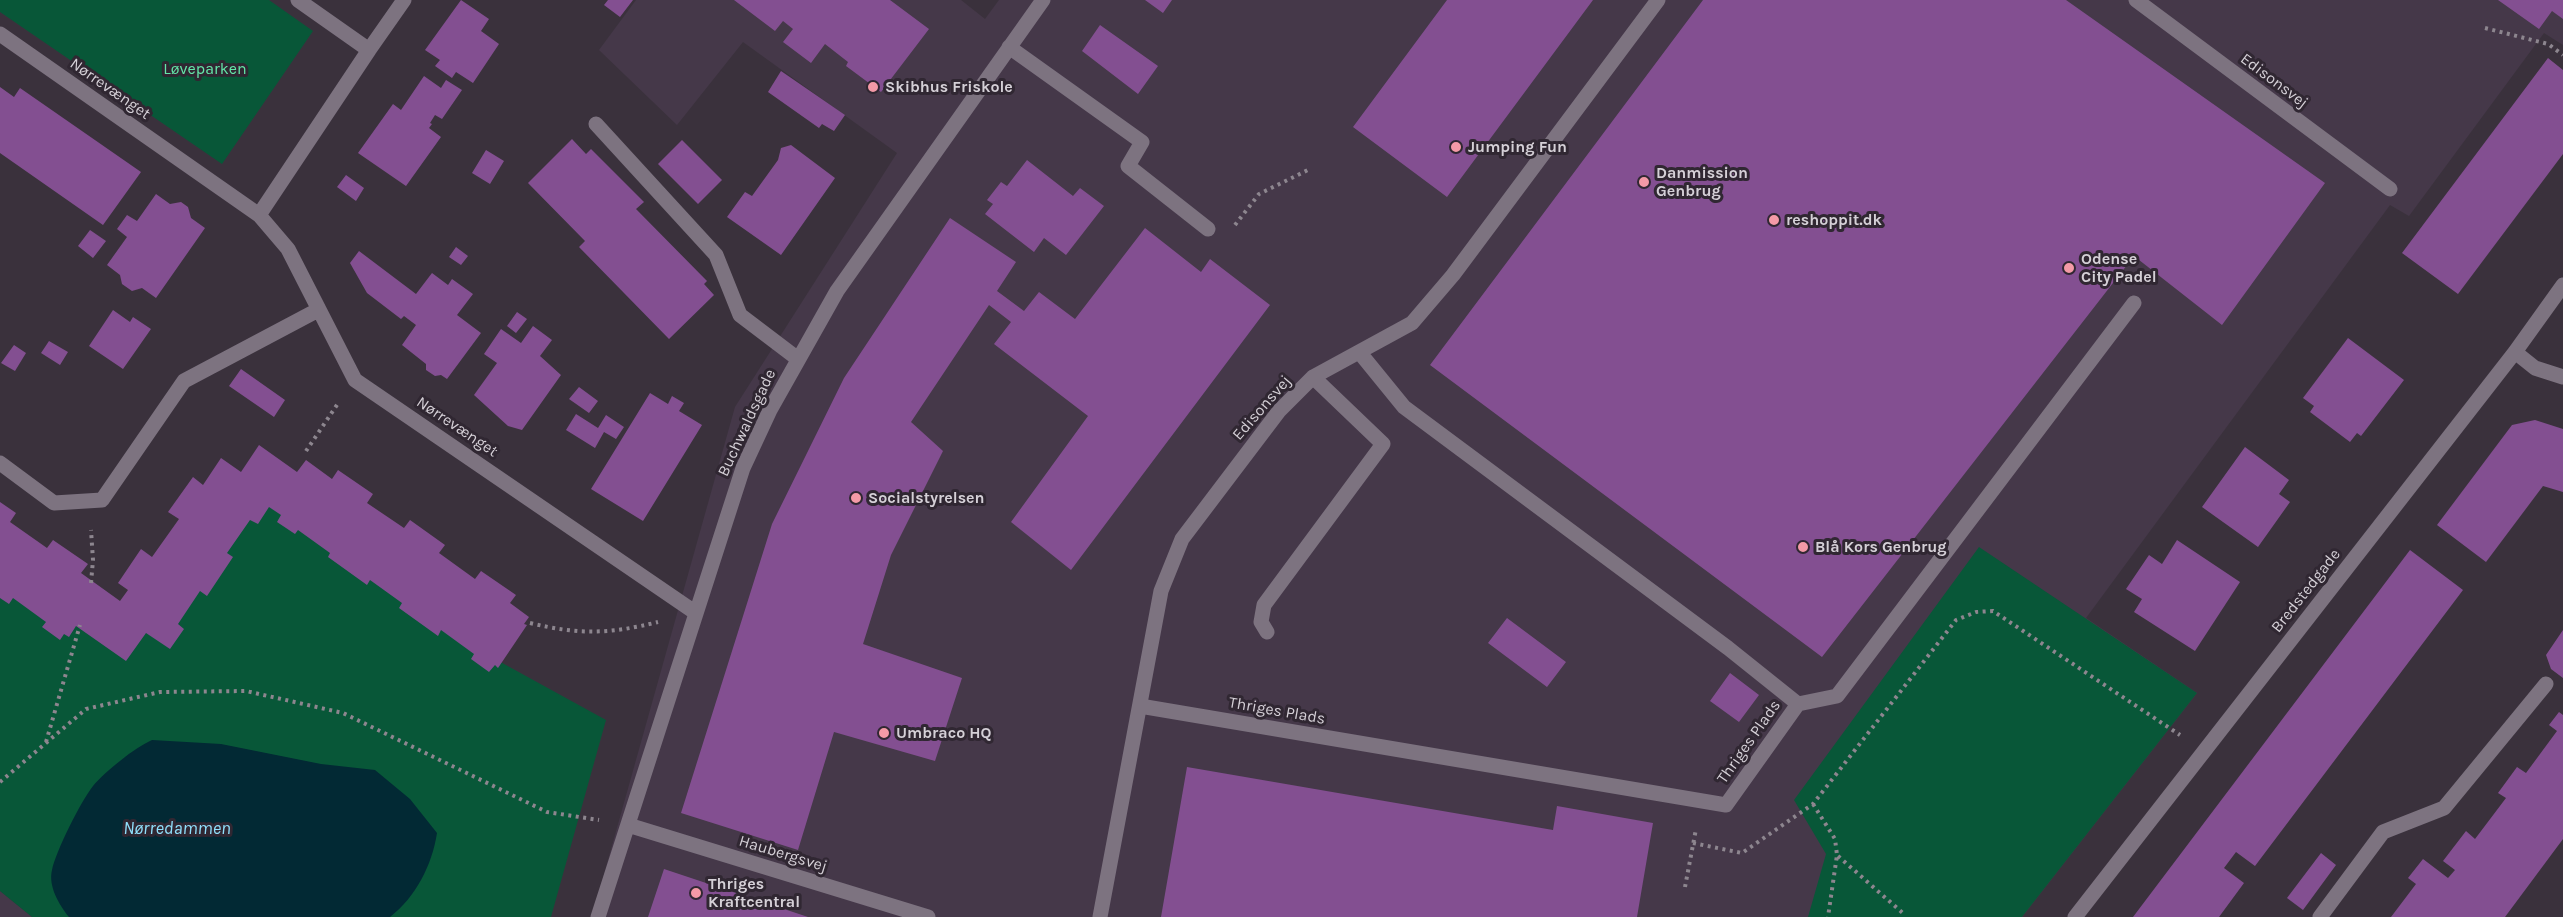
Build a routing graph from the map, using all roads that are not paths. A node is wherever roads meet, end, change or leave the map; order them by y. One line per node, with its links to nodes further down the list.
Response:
1 (298, 0): 8 (street)
2 (404, 0): 8 (street)
3 (1043, 0): 7 (street, Buchwaldsgade)
4 (1658, 0): 17 (street, Edisonsvej)
5 (2136, 0): 10 (street, Edisonsvej)
6 (0, 34): 11 (street, Nørrevænget)
7 (1009, 47): 12 (street); 18 (street, Buchwaldsgade)
8 (369, 50): 11 (street)
9 (596, 124): 18 (street)
10 (2390, 189)
11 (259, 215): 15 (street, Nørrevænget)
12 (1208, 229)
13 (2563, 285): 16 (street, Bredstedgade)
14 (2134, 303): 25 (street)
15 (318, 310): 21 (street); 22 (street, Nørrevænget)
16 (2515, 352): 20 (street); 31 (street, Bredstedgade)
17 (1360, 353): 19 (street, Edisonsvej); 25 (street, Thriges Plads)
18 (798, 359): 22 (street, Buchwaldsgade)
19 (1314, 377): 23 (street); 26 (street, Edisonsvej)
20 (2563, 377)
21 (0, 464)
22 (696, 613): 27 (street, Buchwaldsgade)
23 (1267, 632)
24 (2546, 684): 32 (street)
25 (1798, 704): 26 (street, Thriges Plads)
26 (1140, 706): 30 (street, Edisonsvej)
27 (628, 825): 28 (street, Buchwaldsgade); 29 (street, Haubergsvej)
28 (598, 917)
29 (928, 917)
30 (1100, 917)
31 (2075, 917)
32 (2320, 917)

